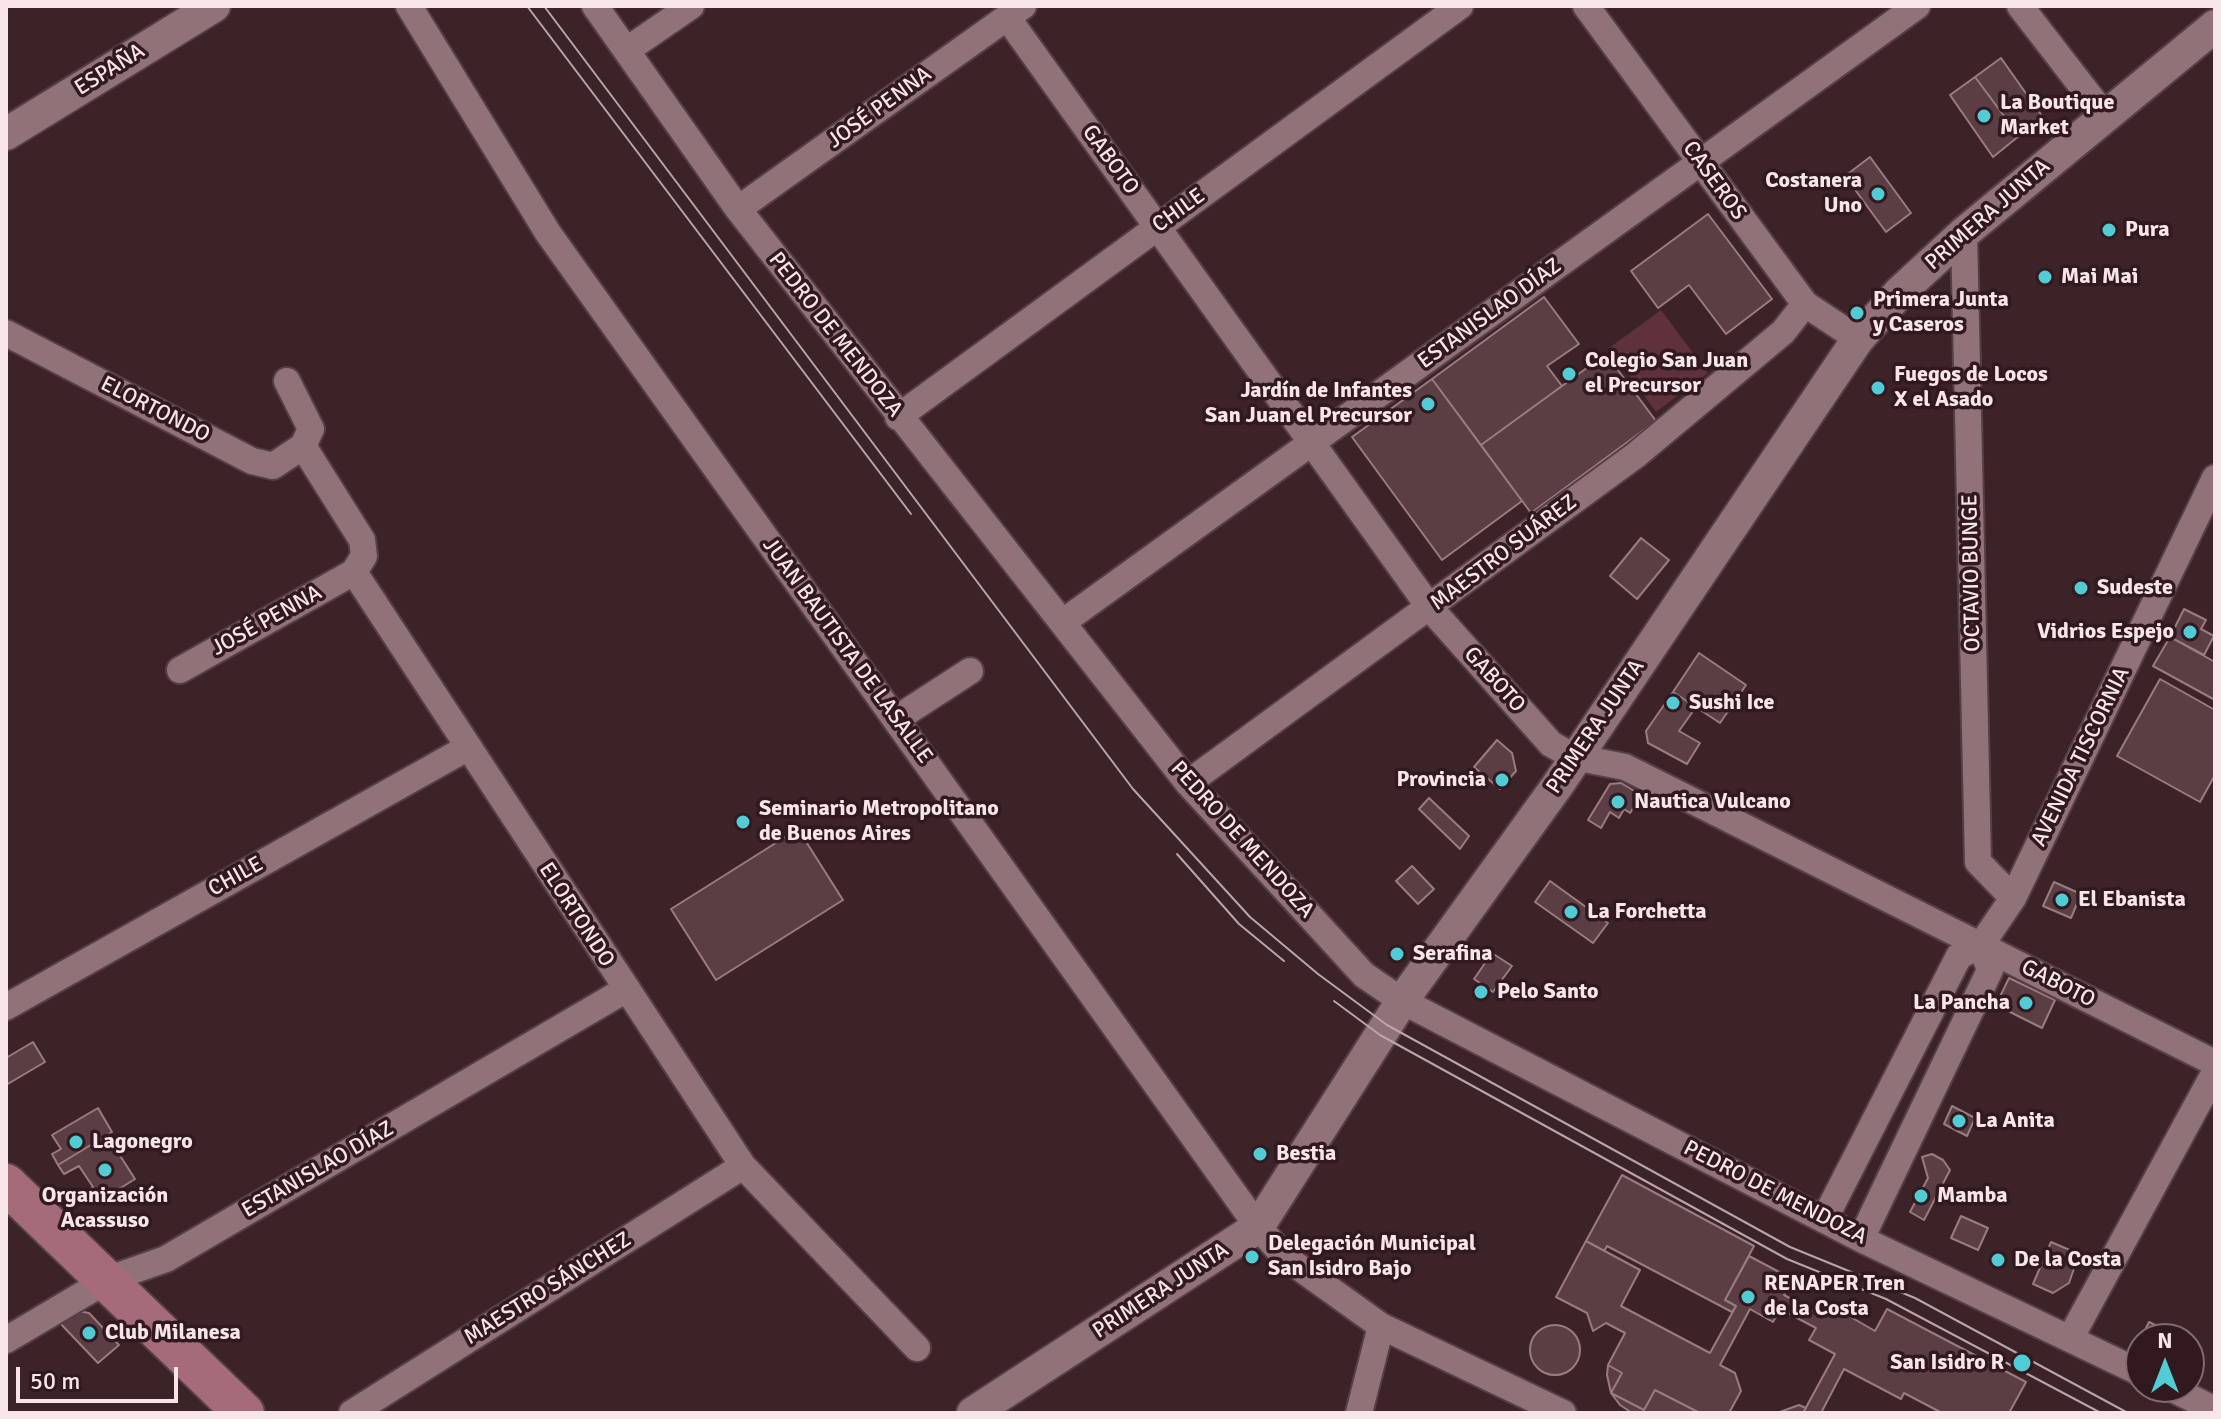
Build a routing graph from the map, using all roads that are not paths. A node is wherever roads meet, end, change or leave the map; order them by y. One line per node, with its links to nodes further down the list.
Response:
1 (214, 6): 13 (street, ESPAÑA)
2 (409, 6): 31 (street, JUAN BAUTISTA DE LASALLE)
3 (595, 6): 11 (street, PEDRO DE MENDOZA)
4 (691, 6): 11 (street)
5 (1460, 6): 16 (street, CHILE)
6 (1586, 6): 14 (street, CASEROS)
7 (1917, 6): 14 (street, ESTANISLAO DÍAZ)
8 (2020, 6): 12 (street)
9 (1015, 11): 15 (street, JOSÉ PENNA); 16 (street, GABOTO)
10 (2215, 26): 12 (street, PRIMERA JUNTA)
11 (627, 50): 15 (street, PEDRO DE MENDOZA)
12 (2105, 116): 17 (street, PRIMERA JUNTA)
13 (6, 134)
14 (1701, 162): 18 (street, CASEROS); 23 (street, ESTANISLAO DÍAZ)
15 (738, 209): 22 (street, PEDRO DE MENDOZA)
16 (1158, 227): 22 (street, CHILE); 23 (street, GABOTO)
17 (1964, 233): 20 (street, PRIMERA JUNTA); 35 (street, OCTAVIO BUNGE)
18 (1805, 304): 20 (street, CASEROS); 27 (street, MAESTRO SUÁREZ)
19 (6, 333): 24 (street, ELORTONDO)
20 (1858, 339): 33 (street, PRIMERA JUNTA)
21 (287, 381): 24 (street)
22 (898, 417): 28 (street, PEDRO DE MENDOZA)
23 (1312, 442): 27 (street, GABOTO); 28 (street, ESTANISLAO DÍAZ)
24 (303, 446): 26 (street)
25 (2215, 478): 35 (street, AVENIDA TISCORNIA)
26 (354, 572): 29 (street, JOSÉ PENNA); 32 (street, ELORTONDO)
27 (1430, 608): 33 (street, GABOTO); 34 (street, MAESTRO SUÁREZ)
28 (1063, 622): 34 (street, PEDRO DE MENDOZA)
29 (180, 670)
30 (970, 671): 31 (street)
31 (896, 719): 45 (street, JUAN BAUTISTA DE LASALLE)
32 (467, 748): 37 (street, ELORTONDO); 39 (street, CHILE)
33 (1574, 757): 36 (street, GABOTO); 38 (street, PRIMERA JUNTA)
34 (1188, 783): 38 (street, PEDRO DE MENDOZA)
35 (2013, 898): 36 (street, AVENIDA TISCORNIA)
36 (1981, 945): 40 (street, GABOTO); 44 (street, AVENIDA TISCORNIA); 46 (street)
37 (625, 990): 42 (street, ELORTONDO); 47 (street, ESTANISLAO DÍAZ)
38 (1402, 1001): 44 (street, PEDRO DE MENDOZA); 45 (street, PRIMERA JUNTA)
39 (6, 1007)
40 (2215, 1063)
41 (2215, 1072): 49 (street)
42 (743, 1166): 51 (street, ELORTONDO); 54 (street, MAESTRO SÁNCHEZ)
43 (6, 1184): 47 (main road)
44 (1824, 1220): 46 (street, PEDRO DE MENDOZA)
45 (1258, 1227): 48 (street, JUAN BAUTISTA DE LASALLE); 55 (street, PRIMERA JUNTA)
46 (1861, 1239): 49 (street, PEDRO DE MENDOZA)
47 (109, 1279): 50 (street, ESTANISLAO DÍAZ); 53 (main road)
48 (1381, 1326): 56 (street); 57 (street, JUAN BAUTISTA DE LASALLE)
49 (2071, 1337): 52 (street, PEDRO DE MENDOZA)
50 (6, 1340)
51 (917, 1348)
52 (2125, 1365)
53 (244, 1413)
54 (352, 1413)
55 (973, 1413)
56 (1359, 1413)
57 (1563, 1413)

